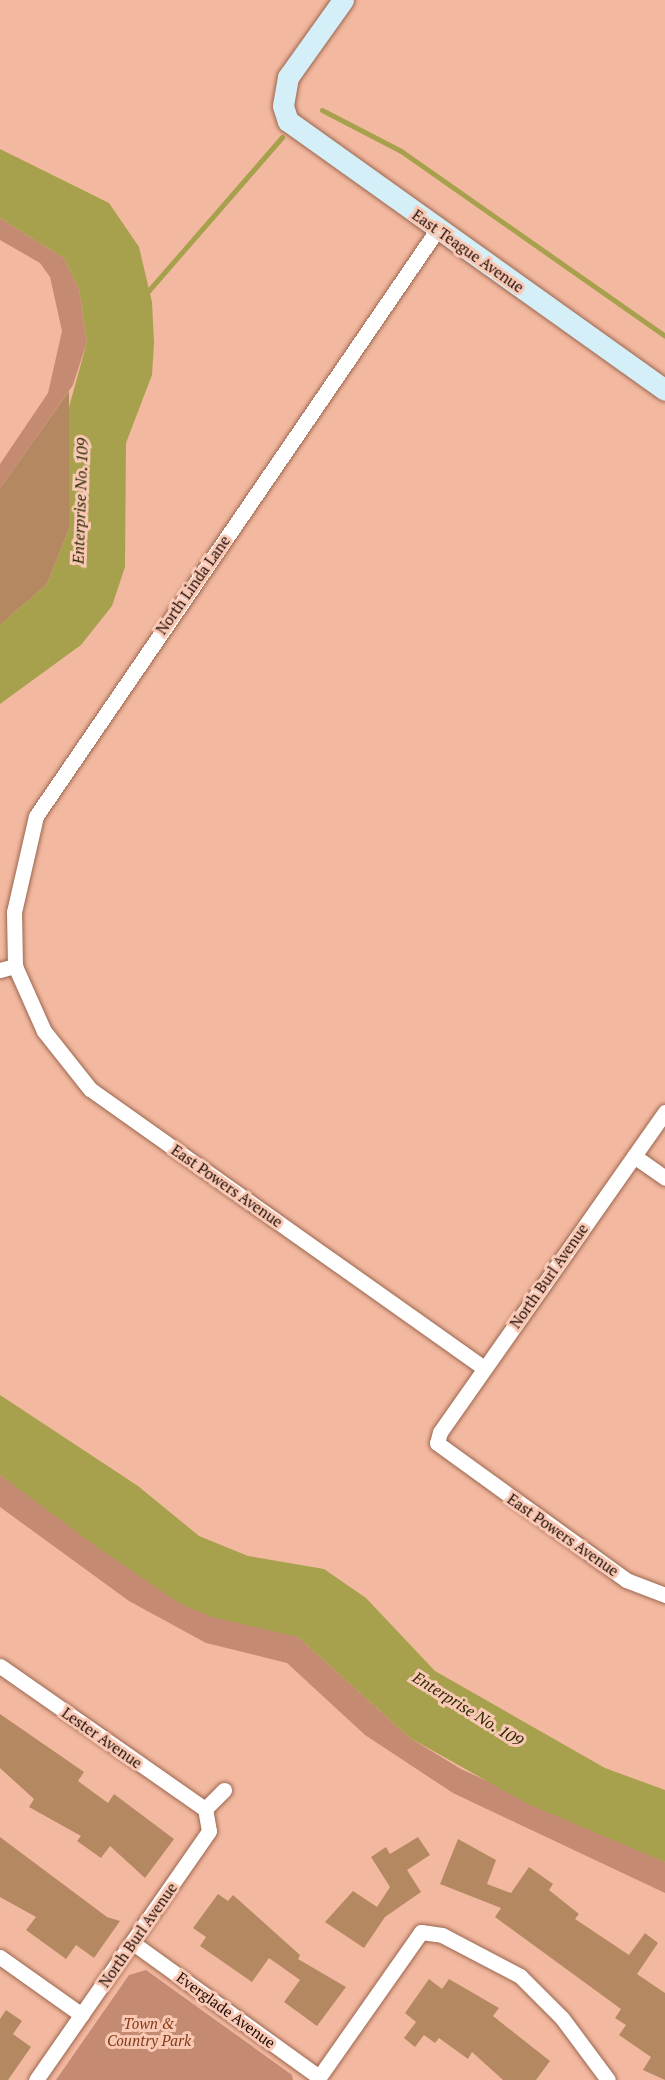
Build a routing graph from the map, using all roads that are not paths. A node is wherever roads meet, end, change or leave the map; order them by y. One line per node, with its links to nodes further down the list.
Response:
1 (343, 0): 2 (street, East Teague Avenue)
2 (437, 230): 3 (street, East Teague Avenue); 4 (street, North Linda Lane)
3 (665, 390)
4 (15, 966): 5 (street); 9 (street, East Powers Avenue)
5 (0, 970)
6 (665, 1112): 7 (street, North Burl Avenue)
7 (634, 1156): 8 (street); 9 (street, North Burl Avenue)
8 (665, 1178)
9 (484, 1368): 10 (street, North Burl Avenue)
10 (437, 1443): 11 (street, East Powers Avenue)
11 (665, 1595)
12 (0, 1666): 14 (street, Lester Avenue)
13 (224, 1790): 14 (street)
14 (205, 1809): 15 (street, North Burl Avenue)
15 (133, 1943): 17 (street, North Burl Avenue); 18 (street, Everglade Avenue)
16 (0, 1957): 17 (street)
17 (82, 2015): 19 (street, North Burl Avenue)
18 (318, 2078): 20 (street)
19 (36, 2080)
20 (608, 2080)

